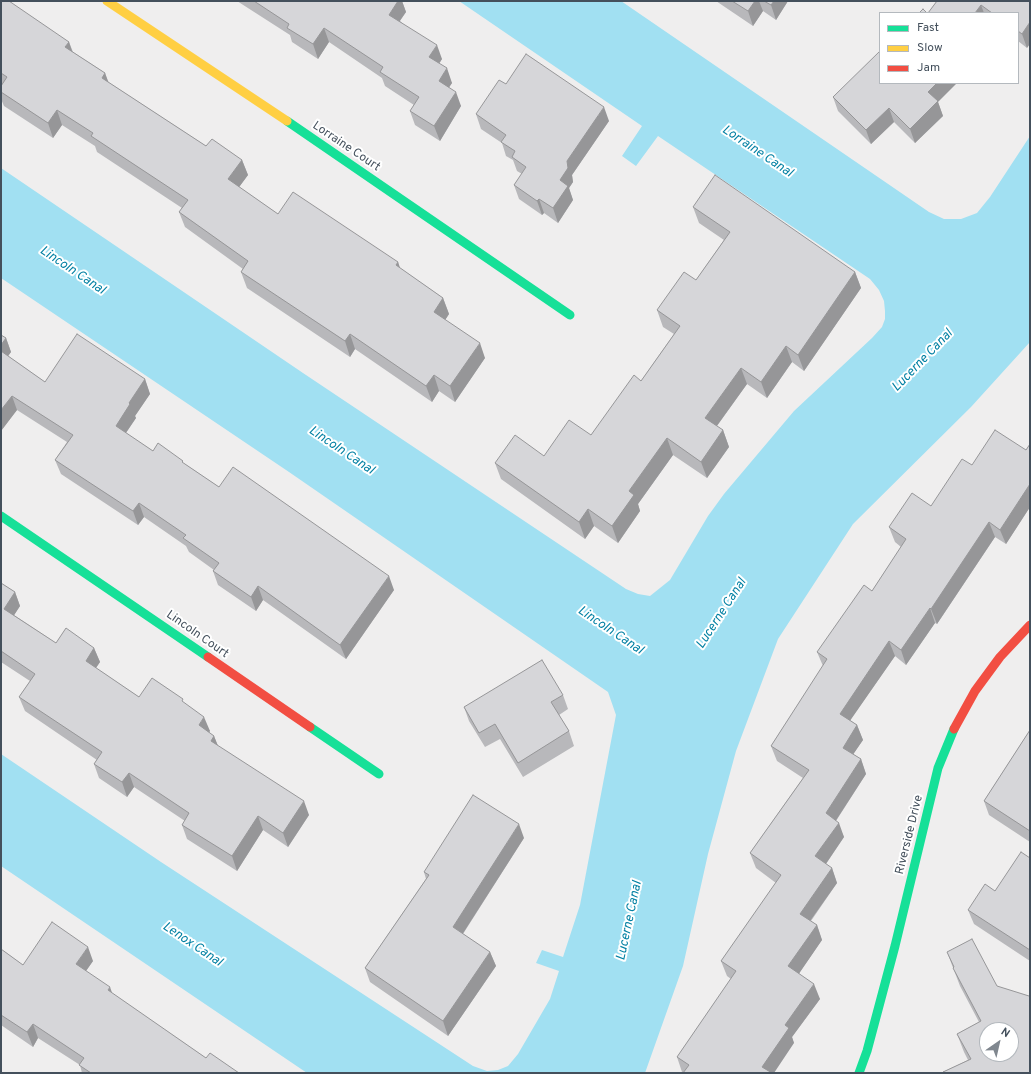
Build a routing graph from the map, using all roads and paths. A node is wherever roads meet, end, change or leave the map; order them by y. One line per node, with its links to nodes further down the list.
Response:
1 (107, 1): 2 (street, Lorraine Court)
2 (570, 315)
3 (1, 516): 5 (street, Lincoln Court)
4 (1030, 625): 6 (street, Riverside Drive)
5 (379, 774)
6 (859, 1073)

